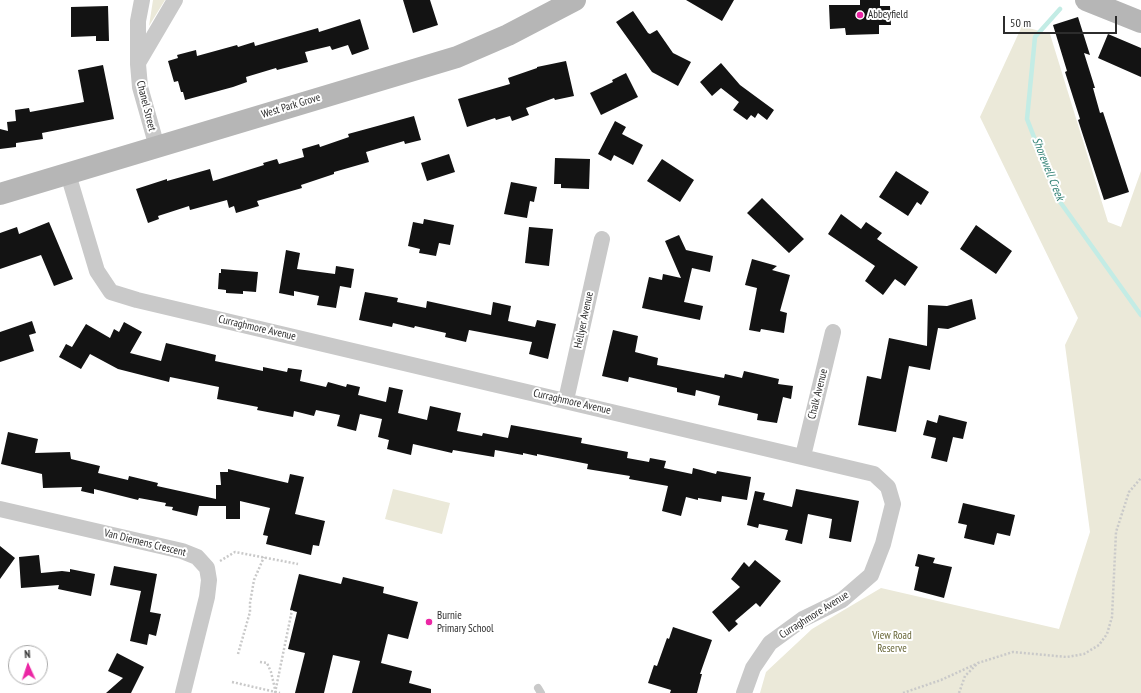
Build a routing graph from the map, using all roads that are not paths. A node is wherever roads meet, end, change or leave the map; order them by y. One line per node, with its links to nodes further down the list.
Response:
1 (142, 0): 6 (street, Chanel Street)
2 (175, 0): 6 (street)
3 (575, 0): 7 (main road, West Park Grove)
4 (1086, 0): 5 (main road)
5 (1141, 22)
6 (138, 64): 7 (street, Chanel Street)
7 (157, 147): 8 (main road, West Park Grove)
8 (68, 174): 9 (main road, West Park Grove); 12 (street, Curraghmore Avenue)
9 (0, 194)
10 (602, 239): 12 (street, Hellyer Avenue)
11 (833, 332): 13 (street, Chalk Avenue)
12 (566, 400): 13 (street, Curraghmore Avenue)
13 (802, 456): 16 (street, Curraghmore Avenue)
14 (0, 509): 15 (street, Van Diemens Crescent)
15 (183, 693)
16 (744, 693)

